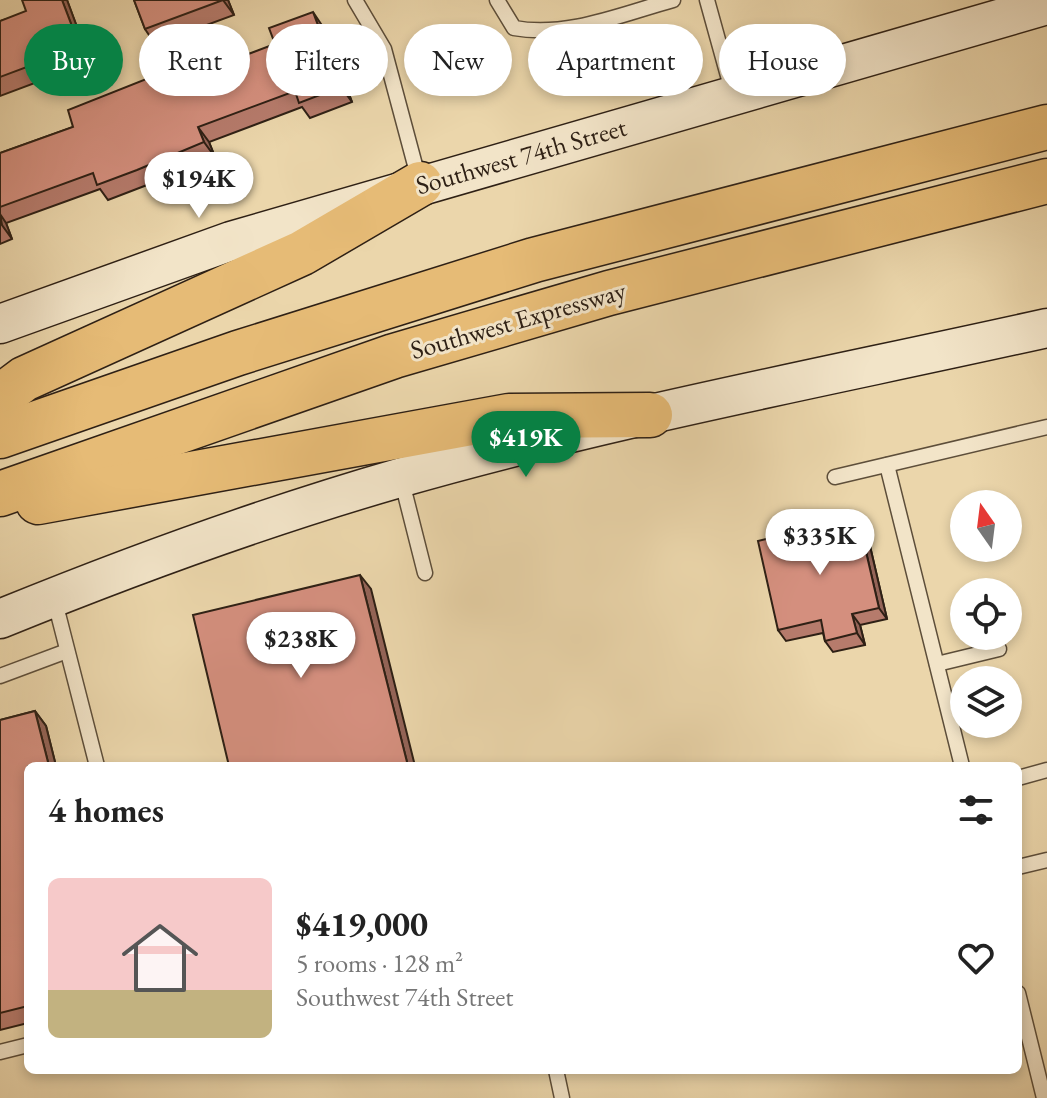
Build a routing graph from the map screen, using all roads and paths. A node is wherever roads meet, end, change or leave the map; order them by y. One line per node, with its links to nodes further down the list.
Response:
1 (355, 0): 12 (lane)
2 (497, 0): 3 (lane)
3 (673, 0)
4 (707, 0): 7 (lane)
5 (1047, 5): 6 (main road, Southwest 74th Street)
6 (1002, 9): 8 (main road, Southwest 74th Street)
7 (719, 43)
8 (846, 58)
9 (726, 96): 12 (main road, Southwest 74th Street)
10 (1047, 127): 18 (highway, Southwest Expressway)
11 (1047, 181): 22 (highway, Southwest Expressway)
12 (420, 184): 13 (main road, Southwest 74th Street); 15 (highway)
13 (0, 324)
14 (1047, 328): 16 (main road)
15 (0, 397)
16 (650, 415): 21 (main road); 23 (highway)
17 (1047, 427): 19 (lane)
18 (0, 436)
19 (887, 465): 20 (lane); 29 (lane)
20 (835, 477)
21 (401, 478): 24 (lane); 25 (main road)
22 (0, 494)
23 (0, 509)
24 (425, 573)
25 (54, 597): 26 (main road); 28 (lane)
26 (0, 619)
27 (995, 650): 29 (lane)
28 (67, 651): 30 (lane); 31 (lane)
29 (937, 664): 32 (lane)
30 (0, 676)
31 (96, 762)
32 (961, 762)
33 (1047, 770): 34 (lane)
34 (1022, 777)
35 (1047, 860): 36 (lane)
36 (1022, 866)
37 (1022, 1009): 42 (lane)
38 (24, 1046): 39 (lane)
39 (0, 1052)
40 (557, 1074): 41 (lane)
41 (562, 1098)
42 (1044, 1098)

